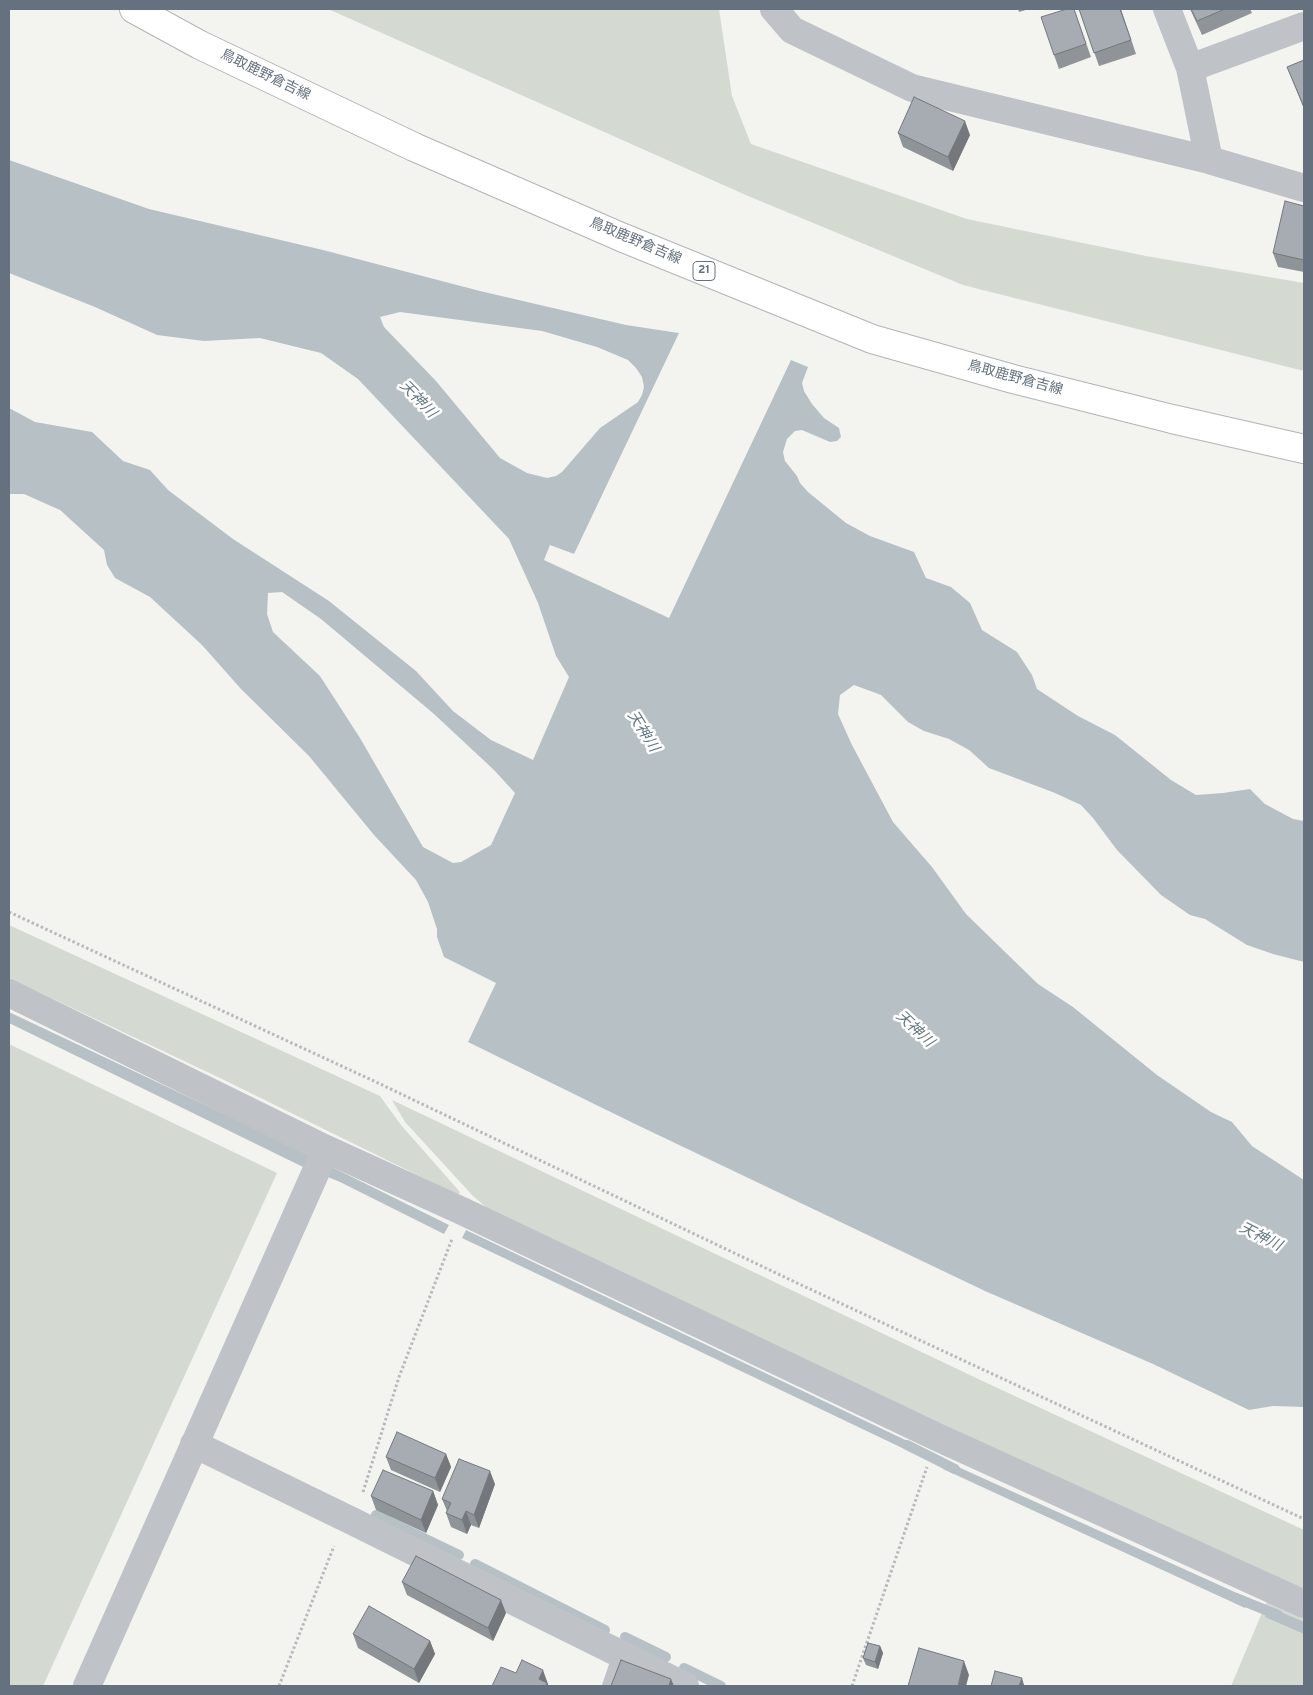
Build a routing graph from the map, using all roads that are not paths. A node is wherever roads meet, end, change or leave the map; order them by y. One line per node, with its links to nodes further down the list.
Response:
1 (134, 9): 8 (main road, 鳥取鹿野倉吉線 / 21)
2 (774, 9): 6 (street)
3 (1167, 9): 5 (street)
4 (1304, 26): 5 (street)
5 (1190, 68): 6 (street)
6 (1208, 160): 7 (street)
7 (1304, 188)
8 (1304, 448)
9 (9, 993): 10 (street)
10 (326, 1149): 11 (street); 12 (street)
11 (194, 1444): 13 (street); 14 (street)
12 (1304, 1604)
13 (620, 1654): 15 (lane); 16 (street)
14 (88, 1686)
15 (610, 1686)
16 (685, 1686)

